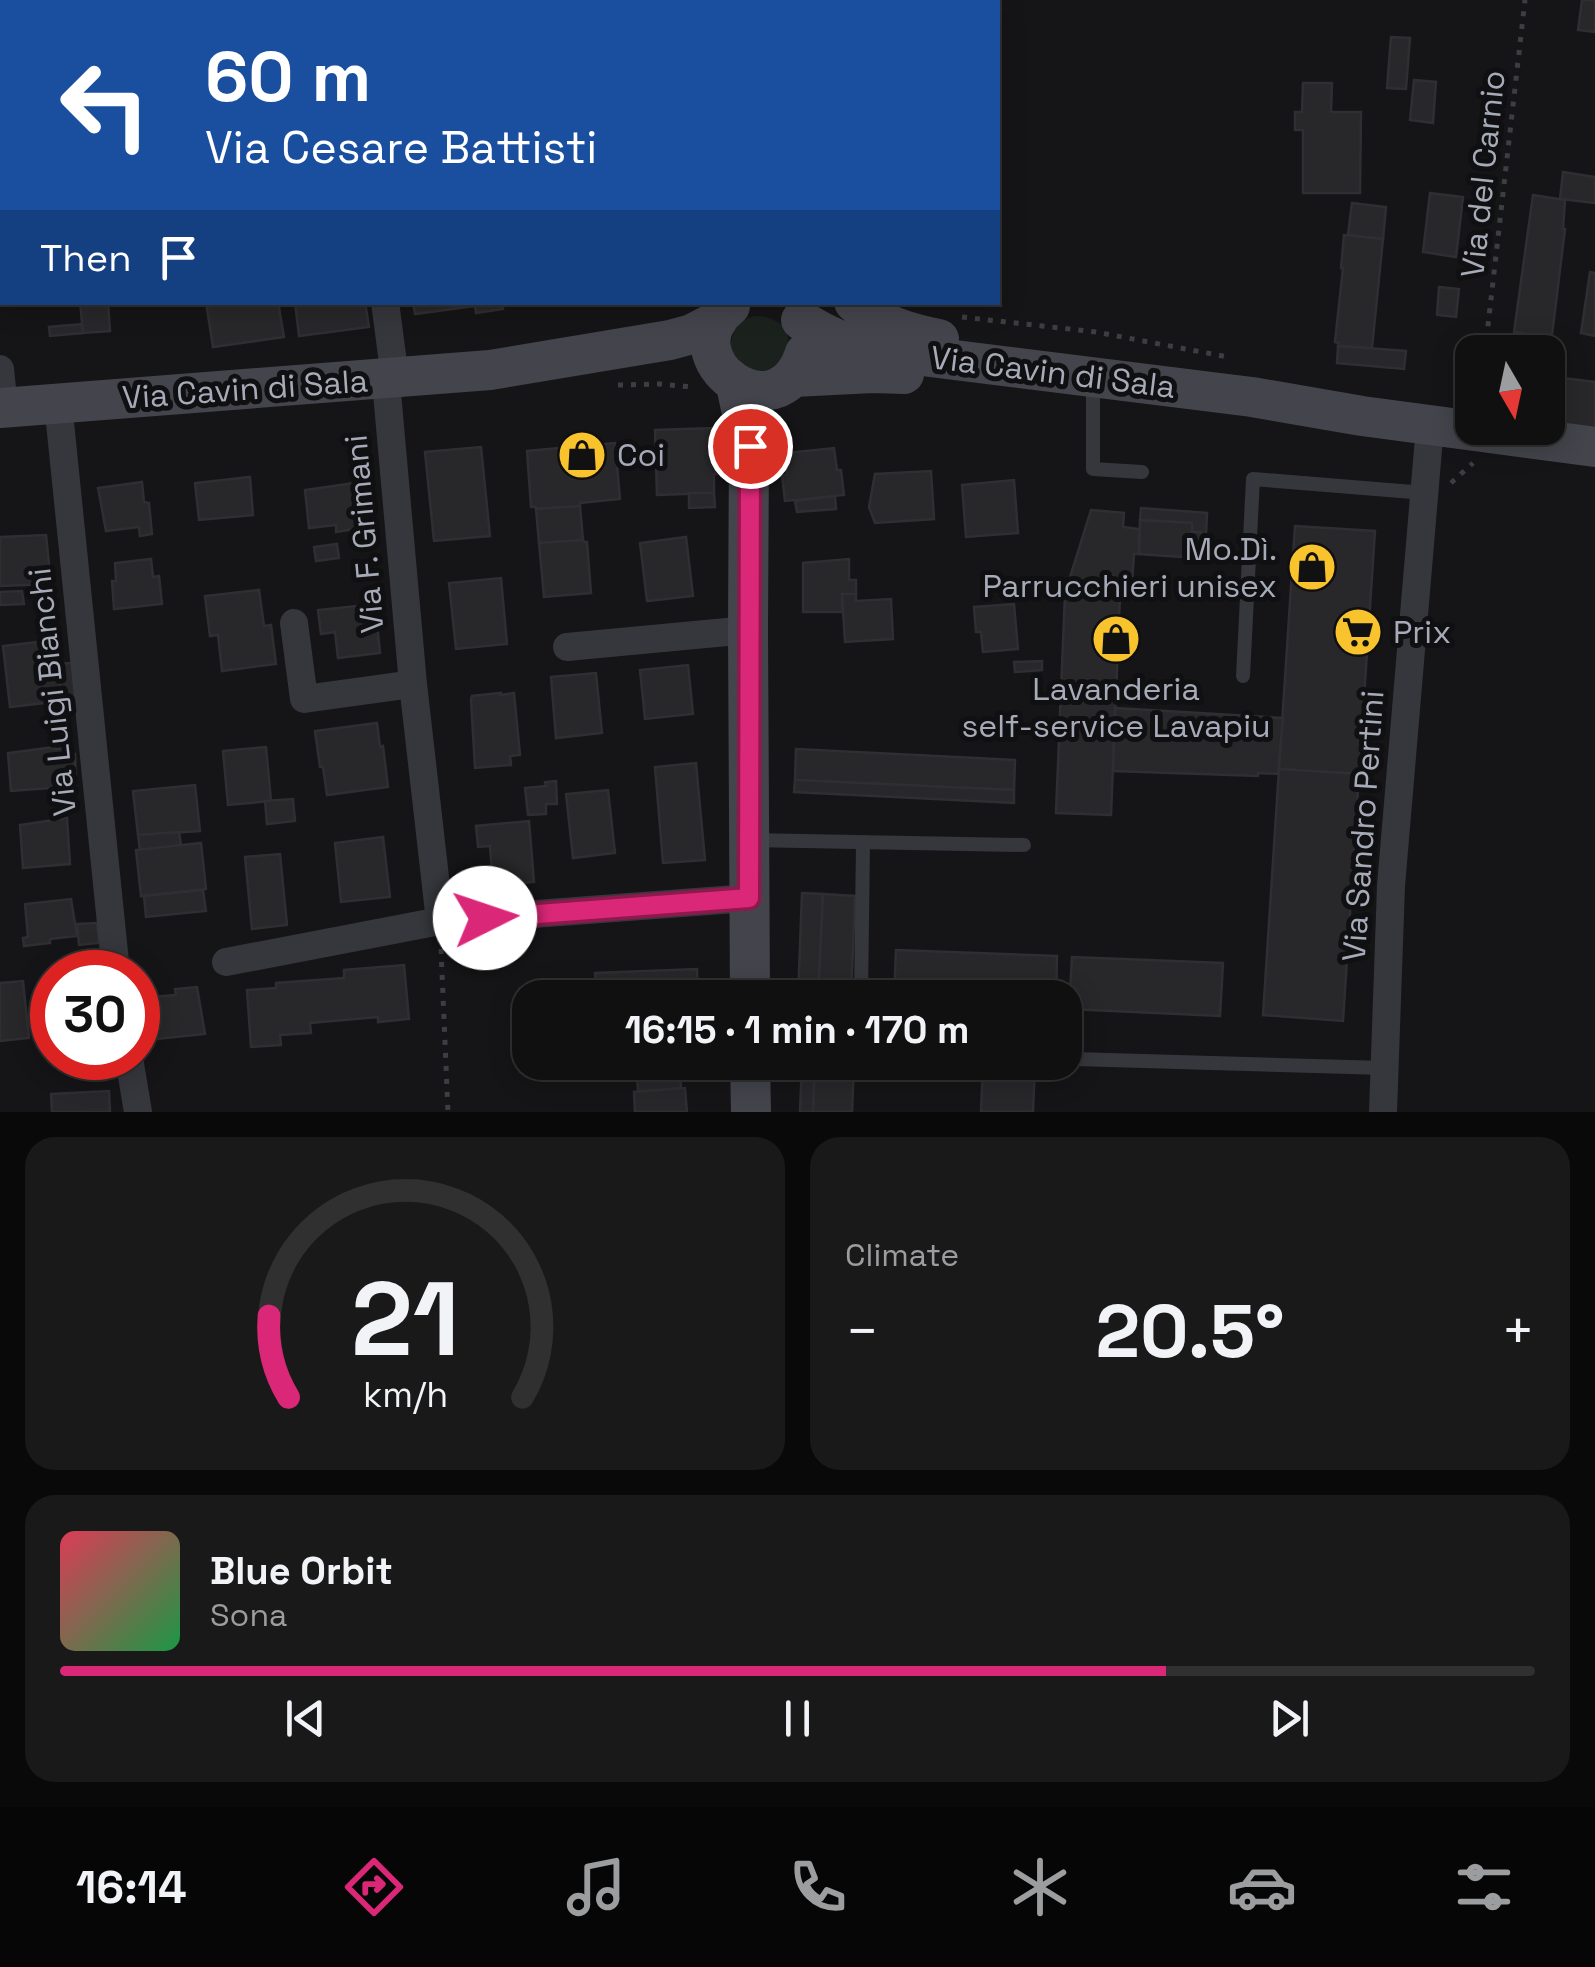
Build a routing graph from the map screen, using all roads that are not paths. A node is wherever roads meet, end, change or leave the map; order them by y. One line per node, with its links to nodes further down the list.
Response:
1 (384, 305): 6 (street, Via F. Grimani)
2 (857, 305): 11 (main road)
3 (725, 309): 5 (main road, Via Cavin di Sala); 7 (main road)
4 (792, 311): 8 (main road); 11 (main road, Via Cavin di Sala)
5 (490, 370): 6 (main road, Via Cavin di Sala); 7 (main road, Via Cavin di Sala)
6 (389, 378): 12 (main road, Via Cavin di Sala); 22 (street, Via F. Grimani)
7 (729, 379): 8 (main road, Via Cavin di Sala); 14 (main road)
8 (786, 382): 9 (main road, Via Cavin di Sala); 14 (main road)
9 (1093, 386): 11 (main road, Via Cavin di Sala); 16 (lane)
10 (1, 395): 12 (main road, Via Cavin di Sala)
11 (1252, 397): 13 (main road, Via Cavin di Sala)
12 (58, 403): 28 (street, Via Luigi Bianchi)
13 (1430, 426): 15 (main road, Via Cavin di Sala); 17 (street, Via Sandro Pertini)
14 (750, 446): 19 (main road)
15 (1595, 448)
16 (1142, 472)
17 (1425, 492): 21 (lane); 33 (street, Via Sandro Pertini)
18 (294, 623): 22 (street)
19 (748, 630): 20 (street); 23 (main road)
20 (567, 647)
21 (1244, 676)
22 (412, 684): 27 (street, Via F. Grimani)
23 (748, 840): 24 (lane); 26 (main road)
24 (863, 842): 25 (lane); 31 (lane)
25 (1024, 845)
26 (749, 898): 27 (street); 30 (main road)
27 (440, 921): 29 (street)
28 (114, 950)
29 (226, 962)
30 (750, 980)
31 (861, 980)
32 (1082, 1059): 33 (lane)
33 (1384, 1068): 38 (street, Via Sandro Pertini)
34 (132, 1080): 36 (street)
35 (750, 1080): 37 (main road)
36 (138, 1112)
37 (751, 1112)
38 (1383, 1112)

